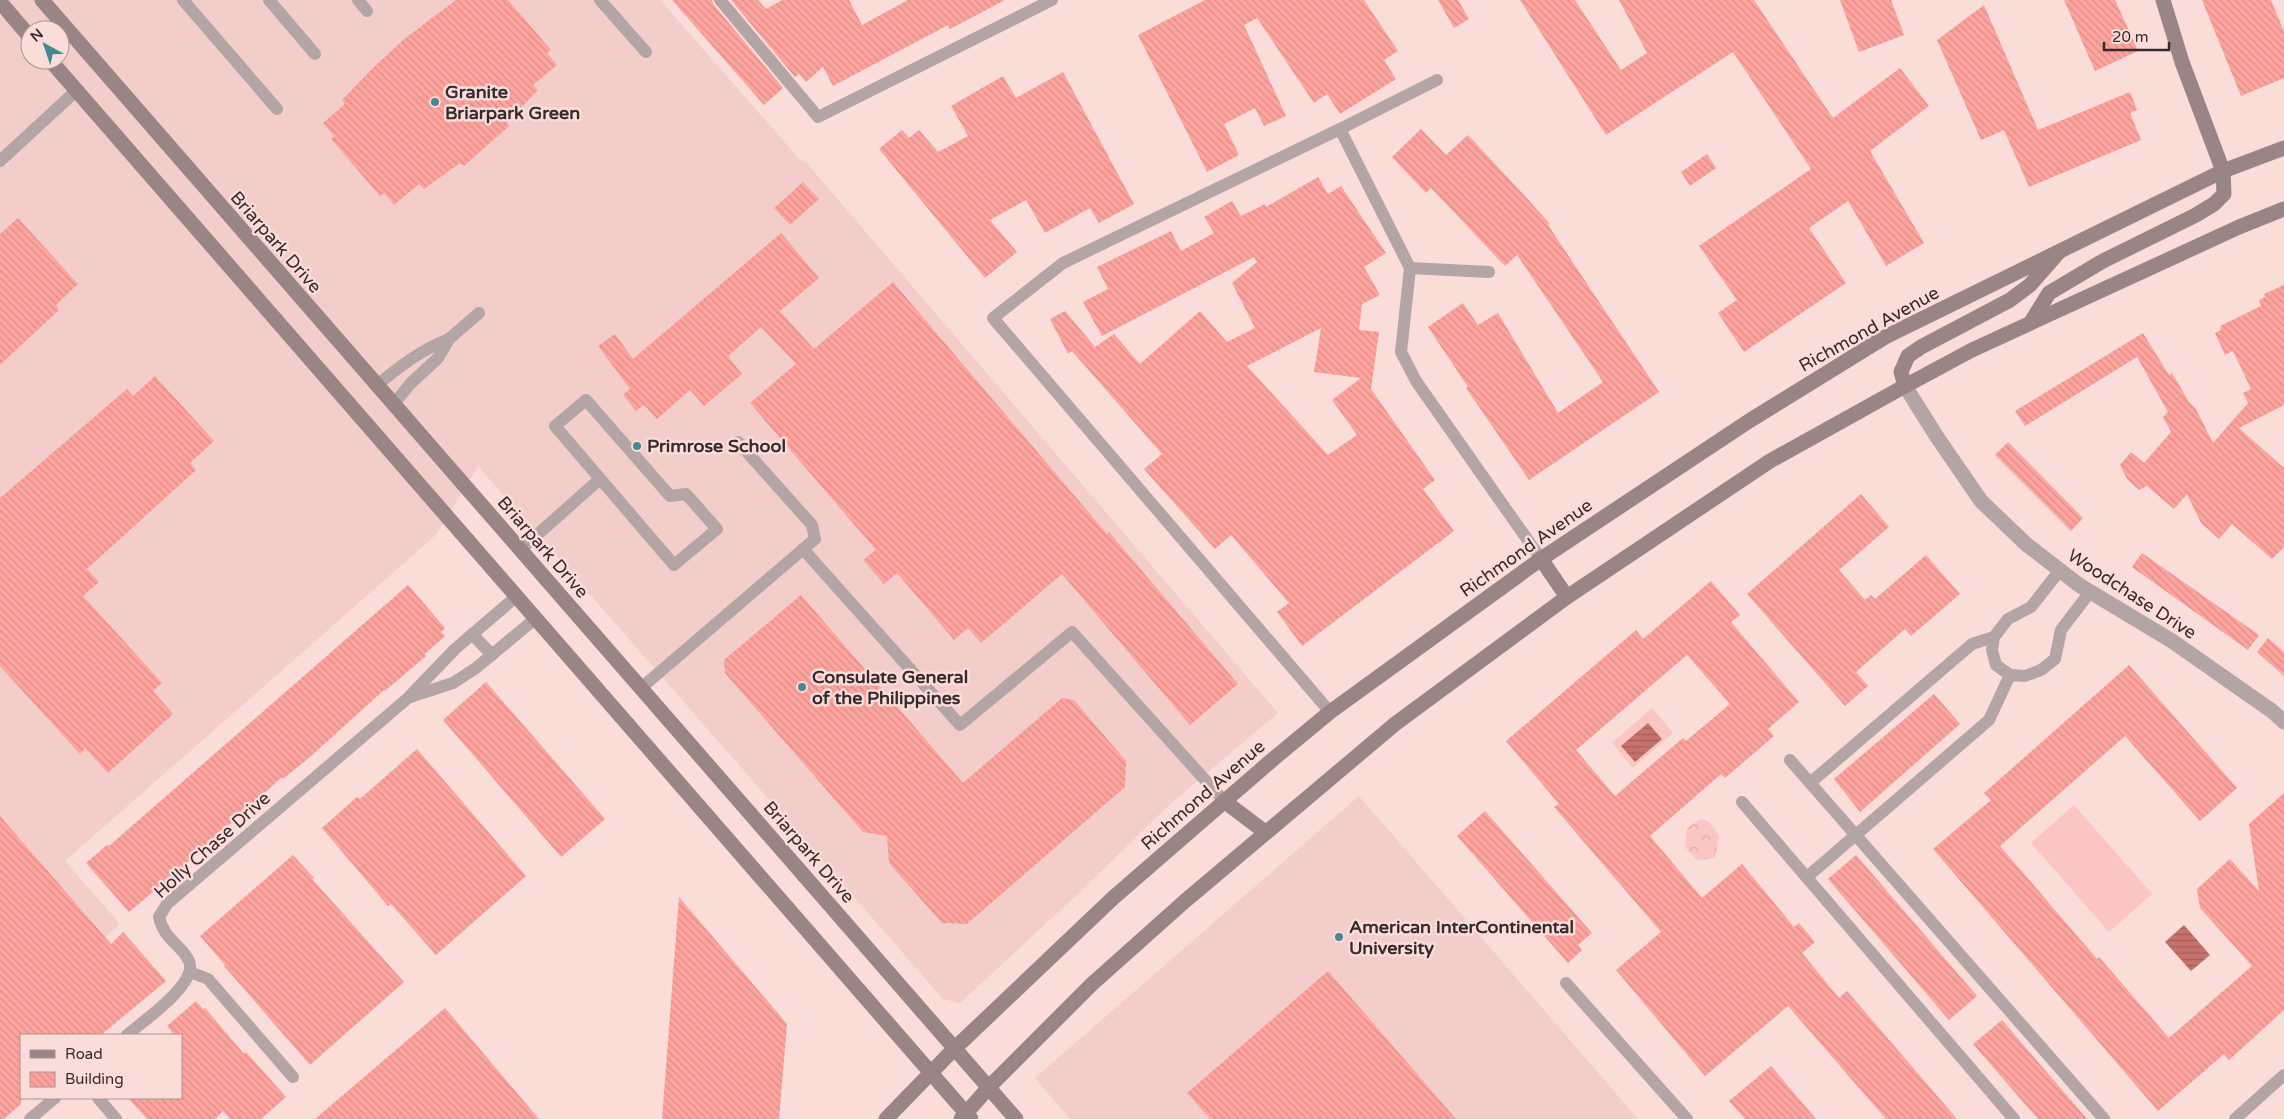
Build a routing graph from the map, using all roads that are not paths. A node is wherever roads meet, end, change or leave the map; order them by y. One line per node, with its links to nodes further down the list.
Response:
1 (42, 0): 30 (main road, Briarpark Drive)
2 (183, 0): 18 (lane)
3 (269, 0): 14 (lane)
4 (358, 0): 11 (lane)
5 (600, 0): 13 (lane)
6 (720, 0): 10 (lane)
7 (1052, 0): 10 (lane)
8 (2163, 0): 22 (main road)
9 (0, 2): 12 (main road)
10 (1029, 5)
11 (367, 11)
12 (20, 25)
13 (646, 52)
14 (315, 54)
15 (59, 70): 17 (main road)
16 (1437, 80): 19 (lane)
17 (77, 90): 21 (lane); 40 (main road)
18 (277, 109)
19 (1340, 129): 25 (lane); 49 (lane)
20 (2284, 148): 22 (main road, Richmond Avenue)
21 (0, 161)
22 (2223, 172): 24 (main road, Richmond Avenue); 28 (main road)
23 (2284, 209): 28 (main road)
24 (2060, 251): 31 (main road); 37 (main road, Richmond Avenue)
25 (1410, 268): 26 (lane); 37 (lane)
26 (1489, 272)
27 (479, 313): 29 (lane)
28 (2031, 322): 31 (main road)
29 (449, 339): 30 (lane); 32 (lane)
30 (376, 386): 32 (main road, Briarpark Drive)
31 (1905, 386): 38 (street, Woodchase Drive); 41 (main road)
32 (393, 405): 36 (main road, Briarpark Drive)
33 (738, 442): 35 (lane)
34 (600, 479): 34 (lane); 36 (lane)
35 (803, 549): 47 (lane); 53 (lane)
36 (520, 550): 47 (main road, Briarpark Drive)
37 (1541, 558): 41 (main road); 49 (main road, Richmond Avenue)
38 (2060, 570): 39 (street, Woodchase Drive); 44 (lane)
39 (2090, 592): 46 (lane); 50 (street, Woodchase Drive)
40 (517, 596): 42 (main road); 43 (lane, Holly Chase Drive)
41 (1567, 597): 55 (main road)
42 (536, 618): 45 (lane, Holly Chase Drive); 62 (main road)
43 (472, 634): 45 (lane); 48 (lane, Holly Chase Drive)
44 (1994, 637): 46 (lane); 52 (lane)
45 (492, 655): 48 (lane, Holly Chase Drive)
46 (2010, 676): 56 (lane)
47 (641, 688): 61 (main road, Briarpark Drive)
48 (408, 698): 58 (lane, Holly Chase Drive)
49 (1330, 712): 53 (main road, Richmond Avenue)
50 (2284, 722)
51 (1790, 760): 52 (lane)
52 (1810, 783): 56 (lane)
53 (1224, 801): 55 (main road); 61 (main road, Richmond Avenue)
54 (1742, 802): 57 (lane)
55 (1265, 832): 65 (main road)
56 (1856, 836): 57 (lane); 75 (lane)
57 (1807, 877): 74 (lane)
58 (190, 972): 60 (lane); 64 (lane)
59 (1566, 983): 73 (lane)
60 (128, 1034)
61 (954, 1049): 62 (main road, Richmond Avenue); 65 (main road, Briarpark Drive)
62 (931, 1072): 68 (main road); 71 (main road, Richmond Avenue)
63 (2284, 1076): 76 (lane)
64 (293, 1077)
65 (989, 1088): 68 (main road); 72 (main road, Briarpark Drive)
66 (54, 1099): 69 (lane)
67 (99, 1099): 70 (lane)
68 (966, 1117)
69 (30, 1119)
70 (116, 1119)
71 (886, 1119)
72 (1016, 1119)
73 (1687, 1119)
74 (2014, 1119)
75 (2104, 1119)
76 (2236, 1119)

